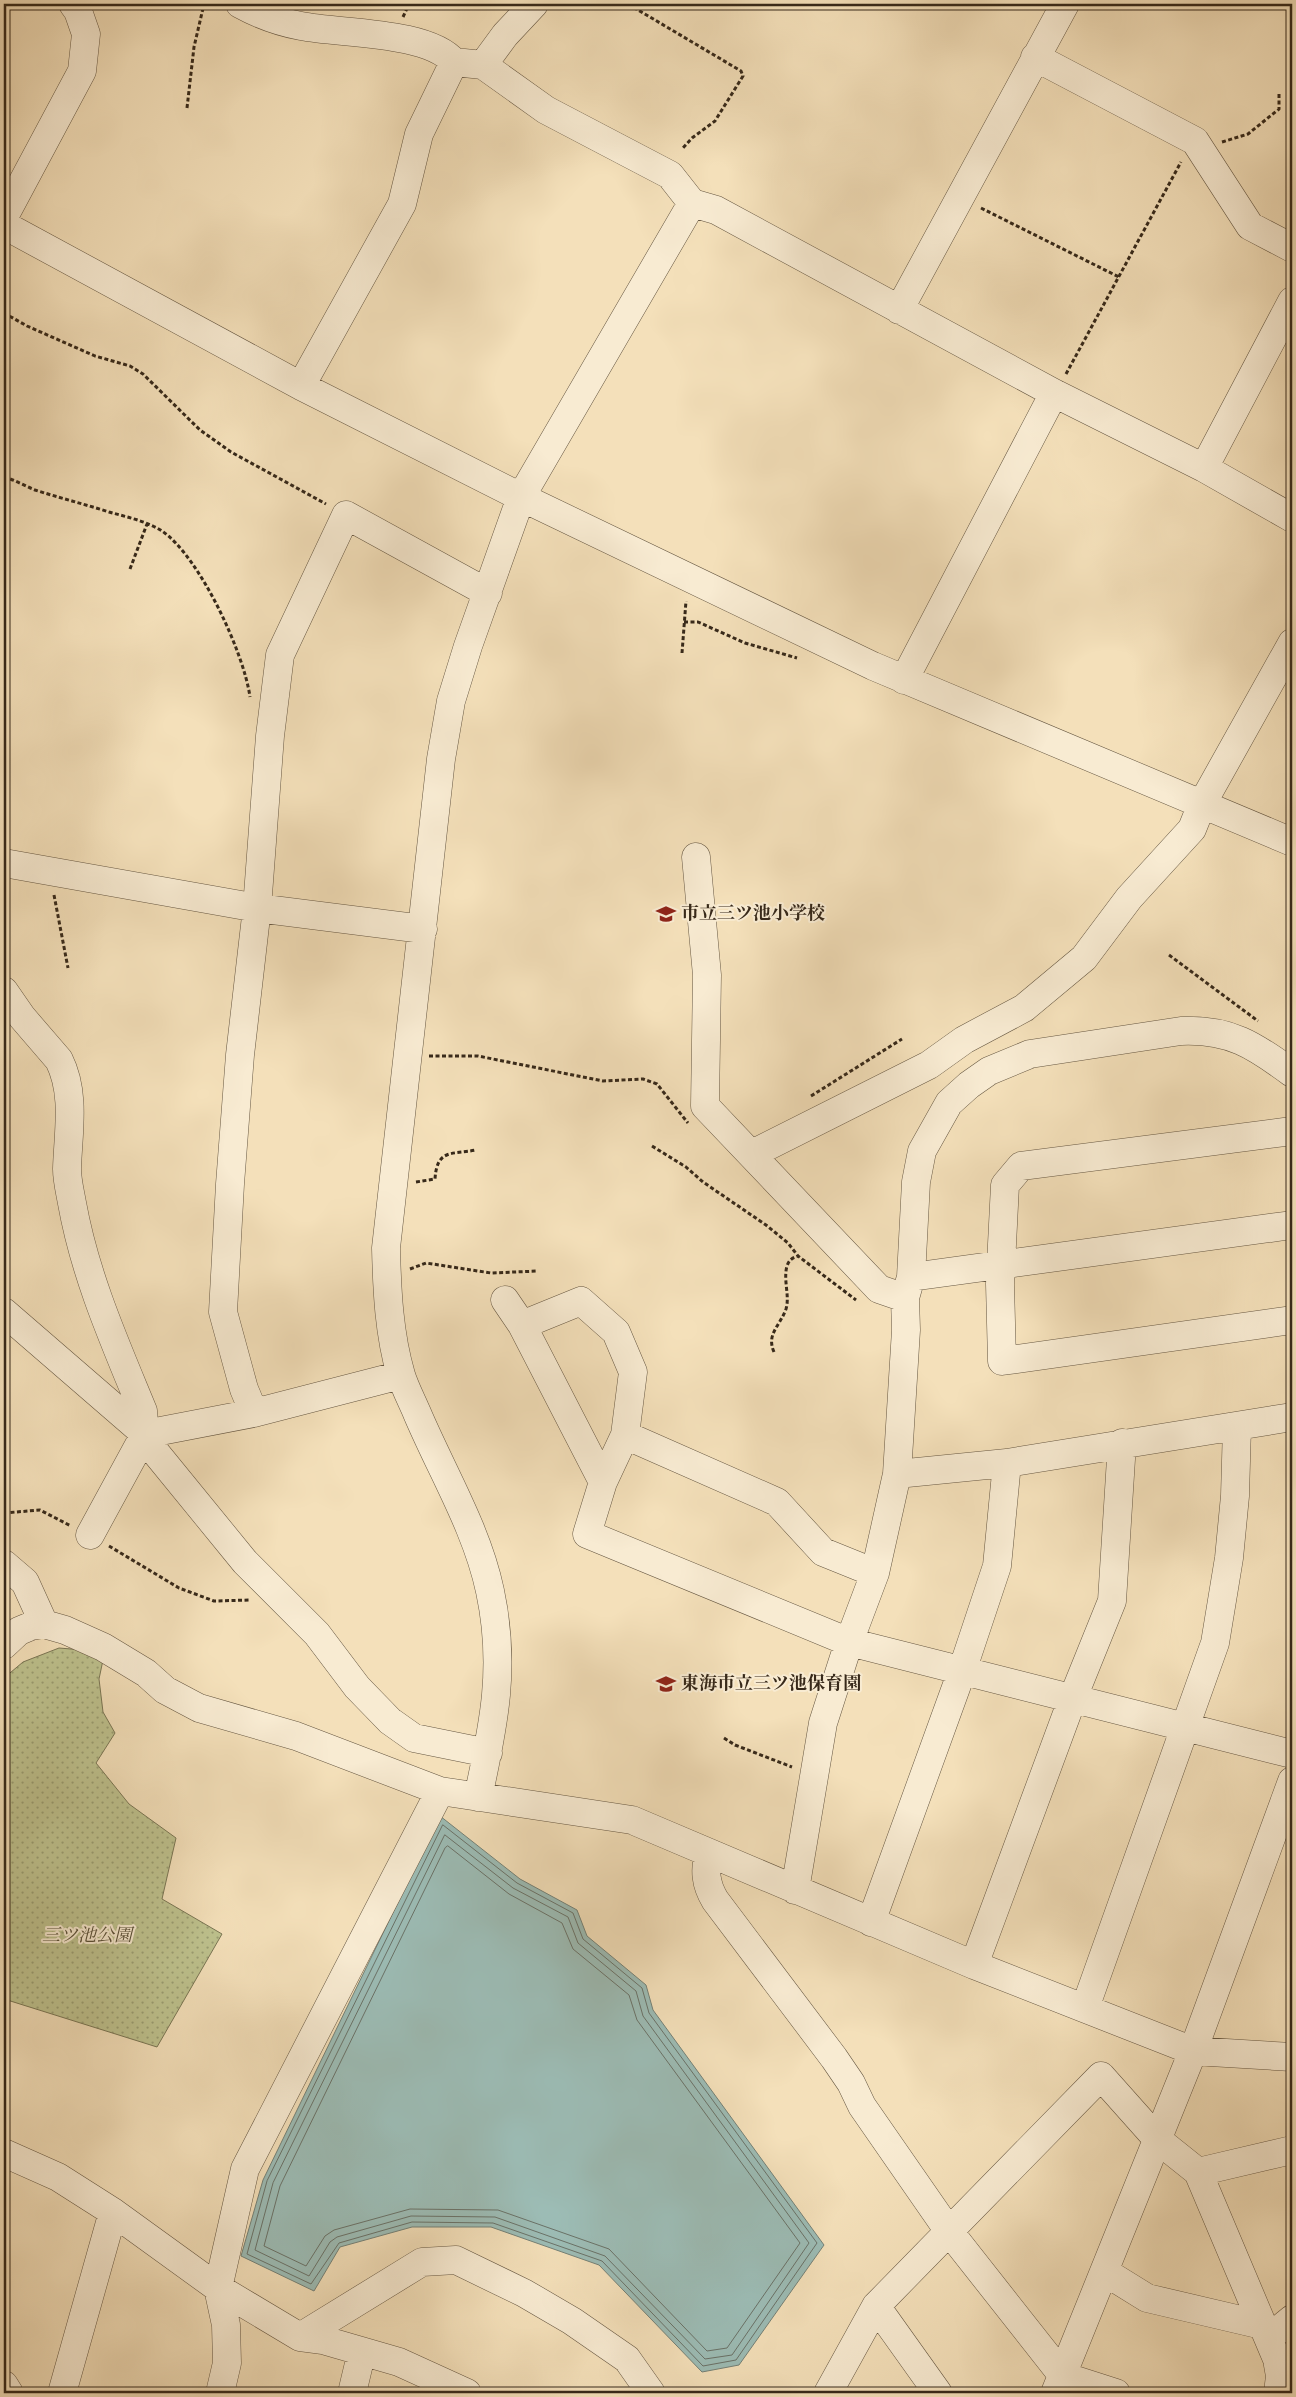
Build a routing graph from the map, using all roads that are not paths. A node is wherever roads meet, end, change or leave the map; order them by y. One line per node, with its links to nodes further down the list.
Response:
1 (73, 4): 9 (street)
2 (240, 4): 6 (street)
3 (534, 4): 7 (street)
4 (1065, 4): 5 (street)
5 (1035, 57): 11 (street); 13 (street)
6 (454, 62): 7 (street); 14 (street)
7 (483, 65): 8 (street)
8 (692, 203): 13 (street); 17 (street)
9 (4, 217)
10 (4, 225): 14 (street)
11 (1292, 248)
12 (1292, 300): 16 (street)
13 (899, 310): 15 (street)
14 (301, 386): 17 (street)
15 (1054, 393): 16 (street); 21 (street)
16 (1204, 468): 18 (street)
17 (521, 497): 19 (street); 21 (street)
18 (1292, 518)
19 (488, 592): 26 (street); 27 (street)
20 (1292, 643): 22 (street)
21 (904, 680): 22 (street)
22 (1202, 804): 23 (street); 31 (street)
23 (1292, 842)
24 (696, 858): 31 (street)
25 (4, 863): 26 (street)
26 (257, 908): 27 (street); 40 (street)
27 (423, 929): 39 (street)
28 (4, 991): 43 (street)
29 (1292, 1073): 34 (street)
30 (1292, 1131): 33 (street)
31 (752, 1154): 34 (street)
32 (1292, 1226): 33 (street)
33 (1002, 1265): 34 (street); 37 (street)
34 (908, 1287): 47 (street)
35 (505, 1300): 38 (street)
36 (4, 1312): 43 (street)
37 (1292, 1320)
38 (522, 1325): 44 (street); 48 (street)
39 (401, 1376): 40 (street); 58 (street)
40 (254, 1413): 43 (street)
41 (1292, 1417): 42 (street)
42 (1237, 1426): 45 (street); 57 (street)
43 (145, 1434): 49 (street); 58 (street)
44 (625, 1434): 48 (street); 51 (street)
45 (1122, 1443): 46 (street); 56 (street)
46 (1006, 1463): 47 (street); 55 (street)
47 (897, 1474): 51 (street)
48 (603, 1482): 53 (street)
49 (90, 1535)
50 (4, 1564): 52 (street)
51 (875, 1573): 53 (street)
52 (44, 1624): 54 (street); 61 (street)
53 (849, 1642): 55 (street); 64 (street)
54 (4, 1645)
55 (962, 1671): 56 (street); 65 (street)
56 (1072, 1700): 57 (street); 66 (street)
57 (1185, 1728): 59 (street); 67 (street)
58 (488, 1753): 62 (street)
59 (1292, 1754)
60 (1292, 1781): 68 (street)
61 (440, 1791): 62 (street); 77 (street)
62 (478, 1797): 63 (street)
63 (708, 1852): 64 (street); 75 (street)
64 (795, 1890): 65 (street)
65 (871, 1922): 66 (street)
66 (974, 1965): 67 (street)
67 (1085, 2008): 68 (street)
68 (1193, 2051): 69 (street); 70 (street)
69 (1292, 2054)
70 (1158, 2140): 73 (street); 75 (street); 76 (street)
71 (1292, 2150): 73 (street)
72 (4, 2153): 74 (street)
73 (1198, 2172): 80 (street)
74 (114, 2212): 77 (street); 86 (street)
75 (948, 2230): 78 (street); 83 (street)
76 (1105, 2272): 80 (street); 83 (street)
77 (218, 2288): 81 (street); 87 (street)
78 (876, 2306): 91 (street); 92 (street)
79 (1292, 2319): 80 (street)
80 (1265, 2332): 94 (street)
81 (300, 2337): 82 (street); 90 (street)
82 (362, 2351): 88 (street); 89 (street)
83 (1059, 2384): 93 (street)
84 (4, 2385): 85 (street)
85 (9, 2393)
86 (62, 2393)
87 (220, 2393)
88 (352, 2393)
89 (467, 2393)
90 (651, 2393)
91 (828, 2393)
92 (938, 2393)
93 (1116, 2393)
94 (1278, 2393)

